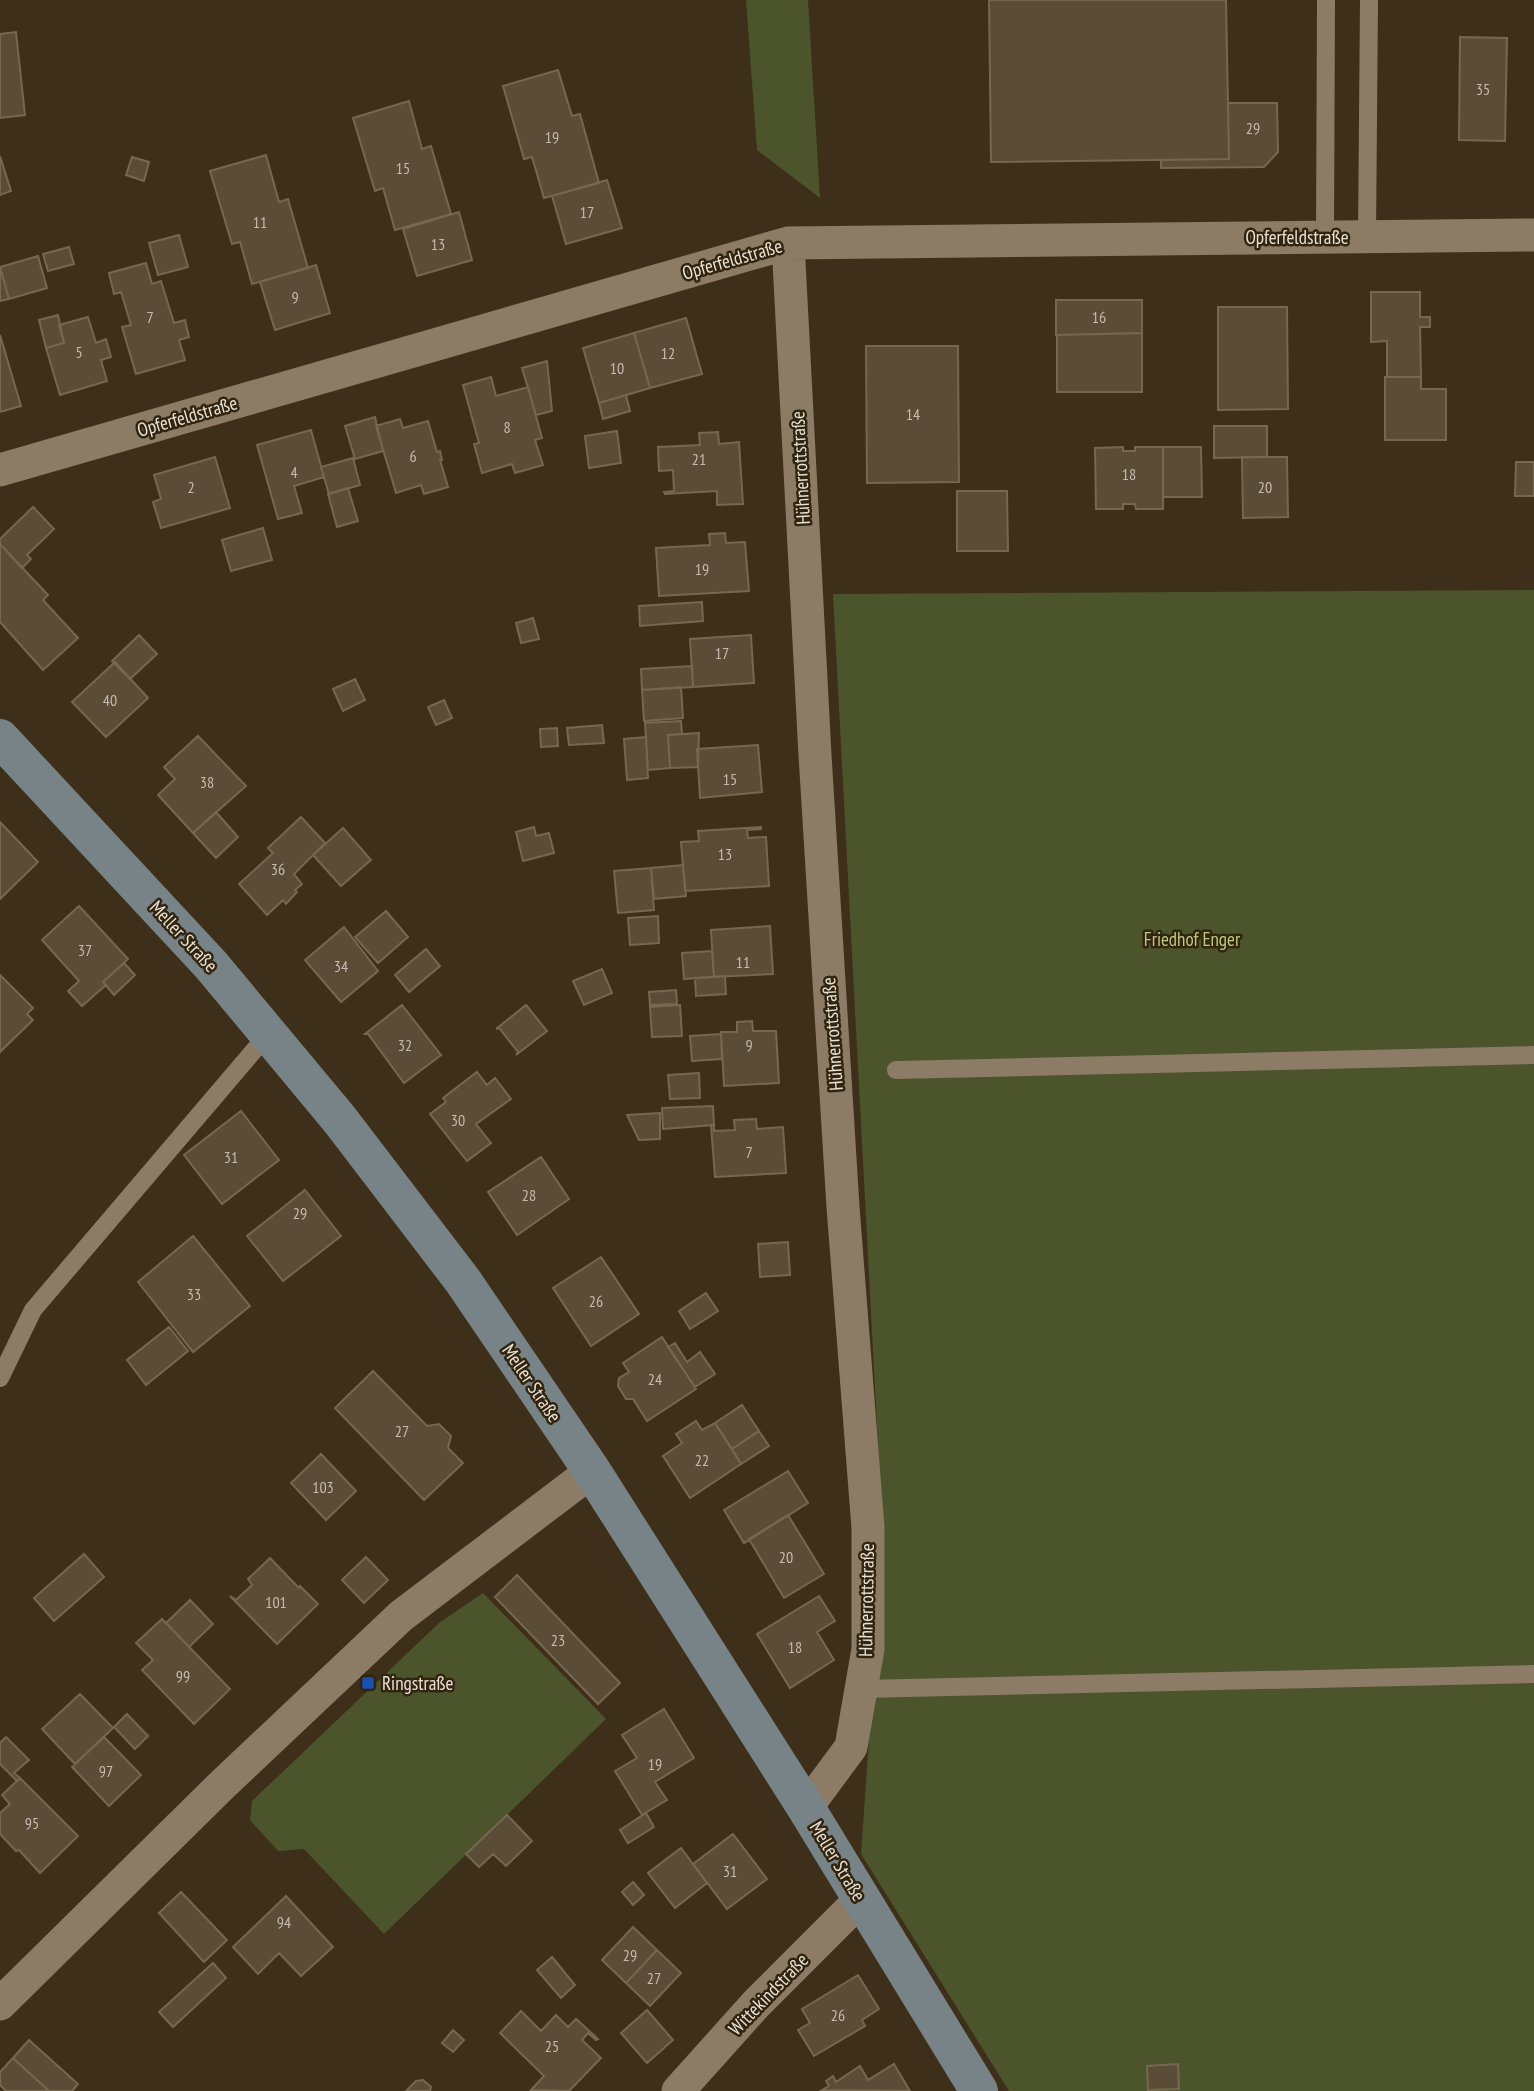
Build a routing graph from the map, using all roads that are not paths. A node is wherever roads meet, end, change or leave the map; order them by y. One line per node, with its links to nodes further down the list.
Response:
1 (1326, 0): 4 (lane)
2 (1369, 0): 5 (lane)
3 (1534, 235): 5 (street, Opferfeldstraße)
4 (1325, 237): 5 (street, Opferfeldstraße); 6 (street, Opferfeldstraße)
5 (1367, 237)
6 (788, 243): 7 (street, Opferfeldstraße); 15 (street, Hühnerrottstraße)
7 (0, 470)
8 (0, 738): 9 (main road, Meller Straße)
9 (268, 1034): 12 (lane); 13 (main road, Meller Straße)
10 (1534, 1055): 11 (lane)
11 (896, 1070)
12 (0, 1378)
13 (592, 1471): 16 (main road, Meller Straße); 18 (street)
14 (1534, 1674): 15 (lane)
15 (861, 1689): 16 (street, Hühnerrottstraße)
16 (806, 1808): 17 (main road, Meller Straße)
17 (861, 1899): 19 (street, Wittekindstraße); 20 (main road, Meller Straße)
18 (0, 2004)
19 (678, 2091)
20 (979, 2091)

